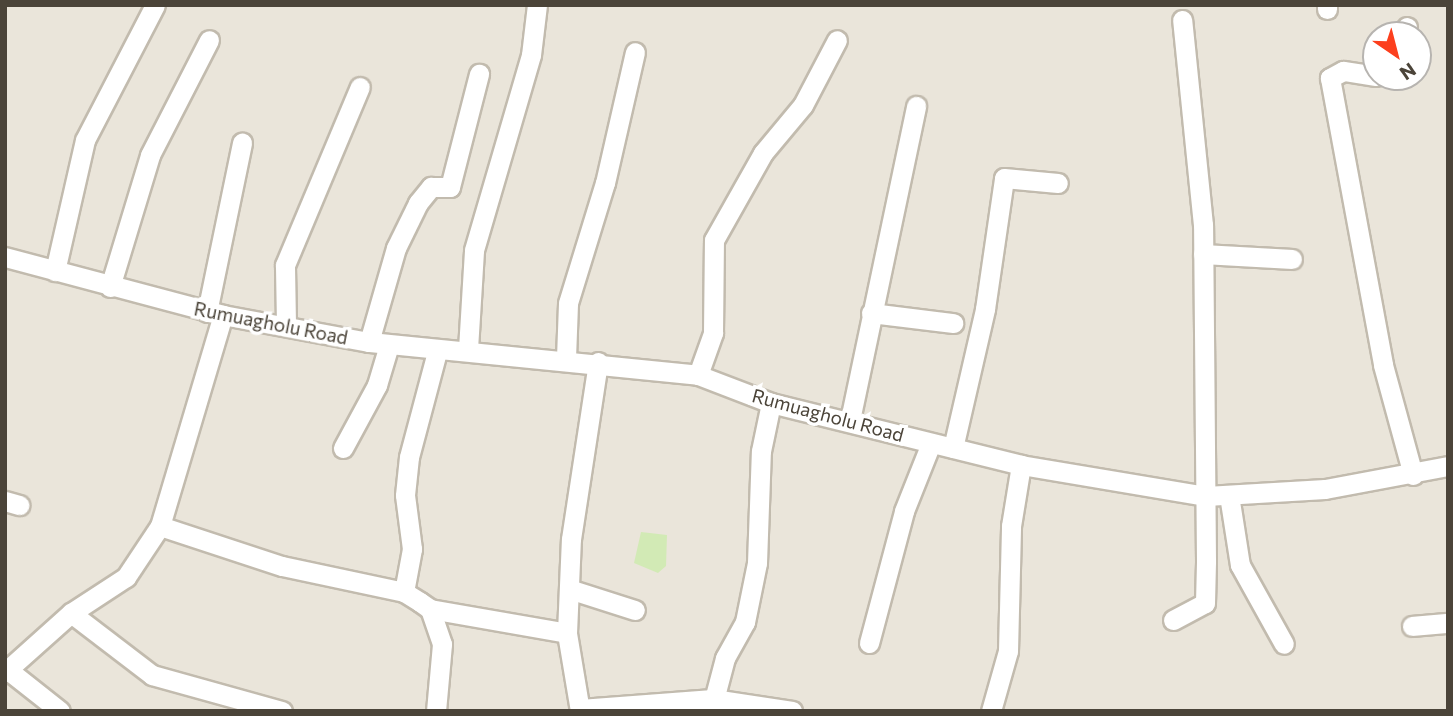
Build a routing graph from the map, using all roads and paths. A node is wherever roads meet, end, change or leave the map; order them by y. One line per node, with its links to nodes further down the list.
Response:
1 (155, 5): 16 (street)
2 (537, 5): 24 (street)
3 (1182, 20): 13 (street)
4 (209, 40): 17 (street)
5 (837, 40): 28 (street)
6 (635, 52): 26 (street)
7 (479, 74): 22 (street)
8 (1362, 74): 36 (street)
9 (360, 87): 21 (street)
10 (916, 106): 18 (street)
11 (242, 143): 19 (street)
12 (1058, 183): 33 (street)
13 (1203, 254): 15 (street); 38 (street)
14 (5, 257): 16 (street, Rumuagholu Road)
15 (1292, 259)
16 (55, 271): 17 (street, Rumuagholu Road)
17 (110, 287): 19 (street, Rumuagholu Road)
18 (871, 313): 20 (street); 30 (street)
19 (215, 314): 21 (street, Rumuagholu Road); 39 (street)
20 (953, 323)
21 (286, 324): 22 (street, Rumuagholu Road)
22 (369, 342): 23 (street, Rumuagholu Road)
23 (389, 345): 25 (street, Rumuagholu Road); 32 (street)
24 (468, 349): 25 (street, Rumuagholu Road); 26 (street, Rumuagholu Road)
25 (437, 352): 41 (street)
26 (566, 358): 27 (street, Rumuagholu Road)
27 (598, 362): 28 (street, Rumuagholu Road); 40 (street)
28 (698, 374): 29 (street, Rumuagholu Road)
29 (771, 403): 30 (street, Rumuagholu Road); 52 (street)
30 (850, 420): 31 (street, Rumuagholu Road)
31 (931, 443): 33 (street, Rumuagholu Road); 49 (street)
32 (343, 448)
33 (953, 448): 34 (street, Rumuagholu Road)
34 (1021, 465): 38 (street, Rumuagholu Road); 58 (street)
35 (1448, 466): 36 (street, Rumuagholu Road)
36 (1413, 475): 37 (street, Rumuagholu Road)
37 (1228, 495): 38 (street, Rumuagholu Road); 50 (street)
38 (1206, 496): 45 (street)
39 (160, 526): 41 (street); 44 (street)
40 (569, 589): 43 (street); 48 (street)
41 (404, 592): 42 (street)
42 (430, 609): 48 (street); 56 (street)
43 (635, 610)
44 (71, 613): 51 (street); 55 (street)
45 (1173, 620)
46 (1448, 623): 47 (street)
47 (1412, 626)
48 (567, 633): 53 (street)
49 (869, 643)
50 (1284, 644)
51 (6, 671): 54 (street)
52 (712, 705): 53 (street); 57 (street)
53 (580, 710)
54 (60, 711)
55 (282, 711)
56 (436, 711)
57 (792, 711)
58 (991, 711)

